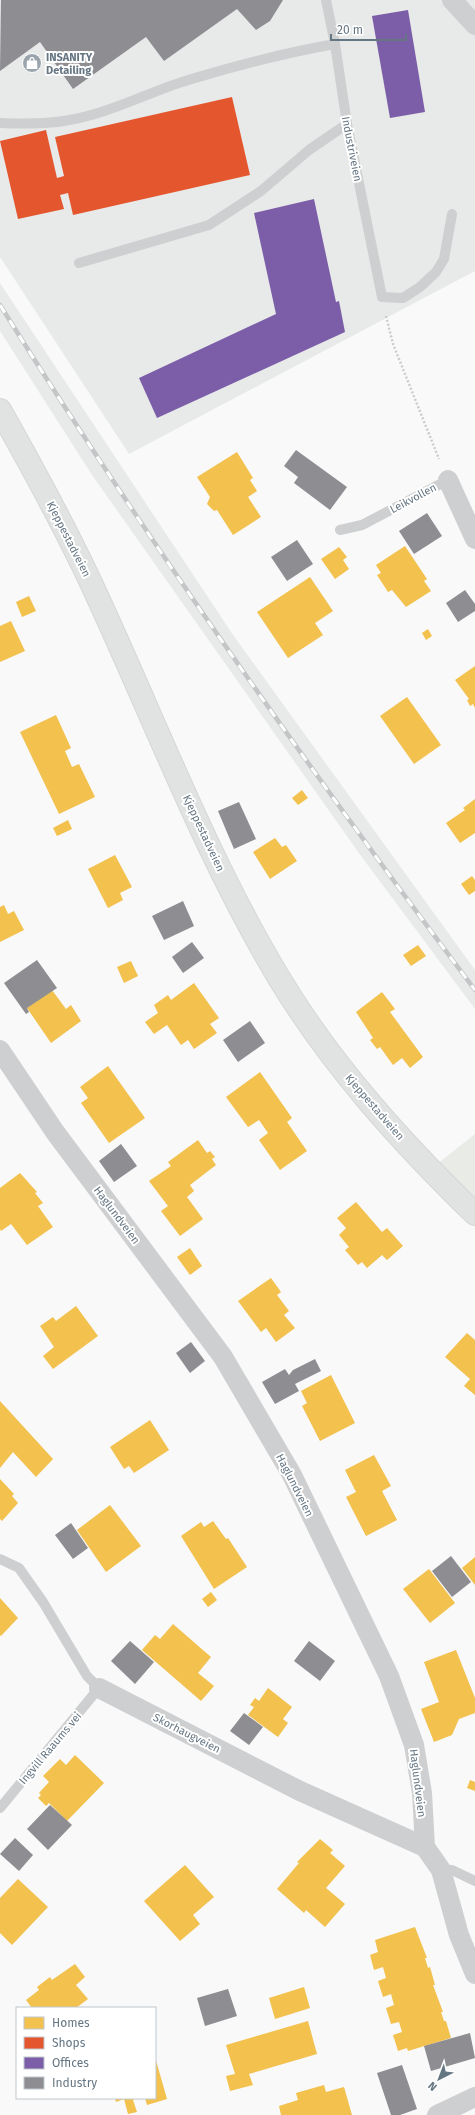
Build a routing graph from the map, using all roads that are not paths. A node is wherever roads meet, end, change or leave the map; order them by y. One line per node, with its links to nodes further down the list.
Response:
1 (326, 0): 4 (lane, Industriveien)
2 (452, 0): 3 (street)
3 (475, 25)
4 (335, 44): 5 (lane); 6 (lane, Industriveien)
5 (0, 123)
6 (347, 124): 7 (lane, Industriveien); 8 (lane)
7 (452, 214)
8 (79, 263)
9 (2, 419): 14 (main road, Kjeppestadveien)
10 (448, 480): 11 (lane, Leikvollen); 12 (street, Leikvollen)
11 (340, 530)
12 (475, 539)
13 (0, 1050): 18 (street, Haglundveien)
14 (475, 1214)
15 (0, 1559): 16 (lane, Skorhaugveien)
16 (99, 1688): 17 (lane, Ingvill Raaums vei); 18 (street, Skorhaugveien)
17 (0, 1808)
18 (425, 1847): 19 (street)
19 (441, 1870): 20 (lane); 21 (street)
20 (475, 1881)
21 (475, 1974)
22 (475, 2097): 23 (street)
23 (437, 2115)

